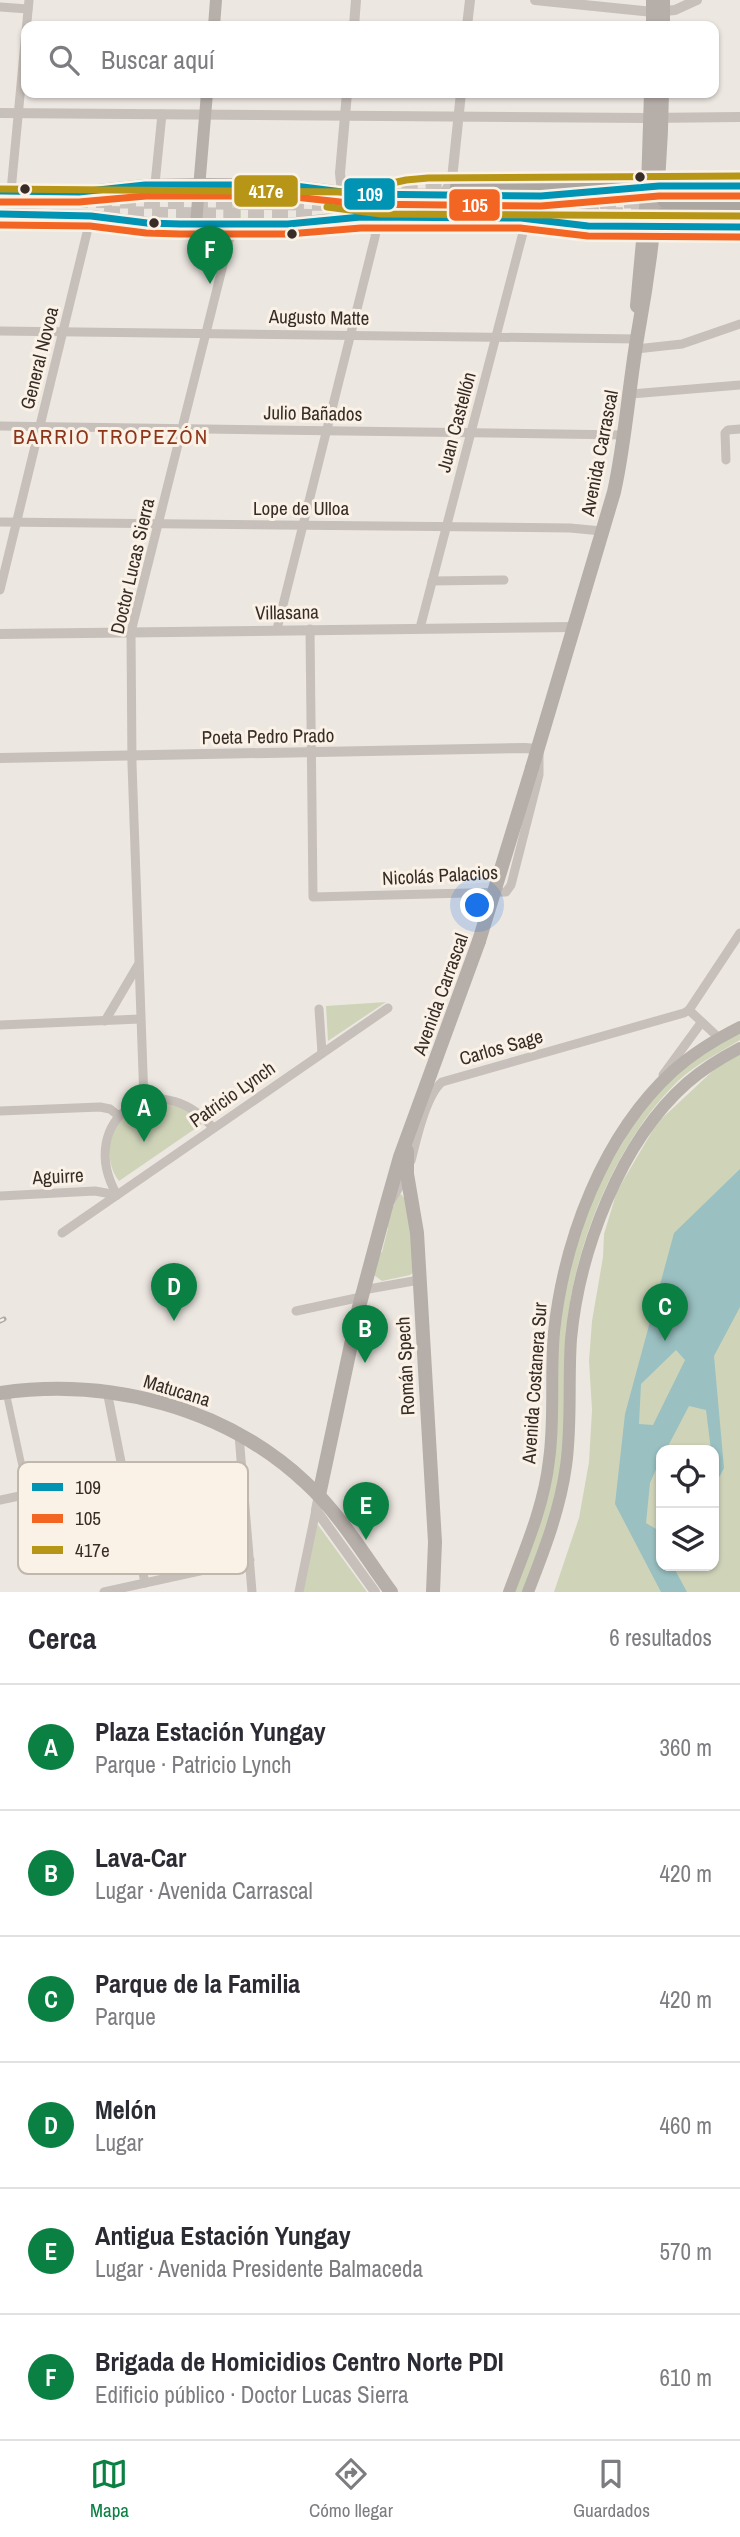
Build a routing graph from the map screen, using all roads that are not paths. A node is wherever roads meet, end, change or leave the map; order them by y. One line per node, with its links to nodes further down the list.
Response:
1 (216, 0): 9 (main road)
2 (356, 0): 10 (street)
3 (470, 0): 11 (street)
4 (535, 0): 8 (street)
5 (697, 0): 8 (street)
6 (28, 4): 7 (street)
7 (0, 7)
8 (658, 13)
9 (214, 21)
10 (354, 21)
11 (468, 21)
12 (21, 86): 19 (street)
13 (207, 98): 21 (main road)
14 (347, 98): 22 (street)
15 (460, 98): 23 (street)
16 (652, 98): 25 (main road, Avenida Carrascal)
17 (661, 98): 25 (main road, Avenida Carrascal)
18 (0, 113): 19 (street)
19 (18, 113): 20 (street); 31 (street)
20 (162, 114): 21 (street); 26 (street)
21 (205, 114): 22 (street); 27 (main road)
22 (345, 116): 23 (street); 32 (street)
23 (458, 117): 25 (street); 29 (street)
24 (740, 117): 25 (street)
25 (656, 118): 33 (main road, Avenida Carrascal)
26 (155, 184): 27 (main road); 31 (main road)
27 (199, 184): 32 (main road); 37 (main road)
28 (625, 188): 29 (highway); 33 (main road)
29 (451, 190): 32 (main road)
30 (740, 190): 33 (highway)
31 (5, 191)
32 (347, 193)
33 (656, 207): 35 (highway); 40 (main road); 41 (main road); 49 (main road, Avenida Carrascal)
34 (0, 214): 36 (main road)
35 (740, 215)
36 (91, 216): 37 (main road); 45 (street, General Novoa)
37 (195, 224): 39 (main road)
38 (382, 224): 39 (main road); 40 (main road); 42 (highway); 47 (street)
39 (233, 225): 46 (street, Doctor Lucas Sierra)
40 (588, 226): 42 (main road)
41 (740, 227)
42 (523, 232): 48 (street, Juan Castellón)
43 (740, 324): 49 (street, Augusto Matte)
44 (0, 331): 45 (street, Augusto Matte)
45 (63, 332): 46 (street, Augusto Matte); 53 (street, General Novoa)
46 (205, 333): 47 (street, Augusto Matte); 54 (street, Doctor Lucas Sierra)
47 (351, 335): 48 (street, Augusto Matte); 56 (street)
48 (496, 336): 49 (street, Augusto Matte); 57 (street, Juan Castellón)
49 (638, 339): 51 (main road, Avenida Carrascal)
50 (740, 385): 51 (street)
51 (631, 394): 58 (main road, Avenida Carrascal)
52 (0, 426): 53 (street, Julio Bañados)
53 (40, 426): 54 (street, Julio Bañados); 61 (street, General Novoa)
54 (182, 429): 56 (street, Julio Bañados); 62 (street, Doctor Lucas Sierra)
55 (740, 429): 59 (street)
56 (327, 430): 57 (street, Julio Bañados); 63 (street)
57 (471, 433): 58 (street, Julio Bañados); 64 (street, Juan Castellón)
58 (625, 435): 65 (main road, Avenida Carrascal)
59 (726, 460)
60 (0, 522): 61 (street, Lope de Ulloa)
61 (17, 522): 62 (street, Lope de Ulloa); 68 (street, General Novoa)
62 (158, 524): 63 (street, Lope de Ulloa); 73 (street, Doctor Lucas Sierra)
63 (303, 525): 64 (street, Lope de Ulloa); 71 (street)
64 (446, 527): 65 (street, Lope de Ulloa); 67 (street, Juan Castellón)
65 (602, 531): 69 (main road, Avenida Carrascal)
66 (504, 580): 67 (street)
67 (432, 581): 70 (street, Juan Castellón)
68 (0, 590)
69 (574, 627): 70 (street, Villasana); 75 (main road, Avenida Carrascal)
70 (420, 628): 72 (street, Villasana)
71 (277, 629): 72 (street, Villasana); 73 (street, Villasana)
72 (310, 629): 76 (street)
73 (131, 632): 74 (street, Villasana); 77 (street, Doctor Lucas Sierra)
74 (0, 634)
75 (537, 749): 76 (street, Poeta Pedro Prado); 76 (street, Nicolás Palacios); 97 (main road, Avenida Carrascal, bridge)
76 (312, 752): 77 (street, Poeta Pedro Prado)
77 (132, 756): 78 (street, Poeta Pedro Prado); 80 (street, Doctor Lucas Sierra)
78 (0, 758)
79 (740, 933): 83 (street)
80 (138, 964): 84 (street, Doctor Lucas Sierra); 85 (street)
81 (387, 1008): 91 (street, Patricio Lynch)
82 (319, 1009): 91 (street)
83 (689, 1010): 86 (street); 97 (street, Carlos Sage)
84 (140, 1020): 85 (street); 93 (street, Doctor Lucas Sierra)
85 (105, 1021): 87 (street)
86 (701, 1023): 89 (street); 92 (street)
87 (0, 1025)
88 (740, 1027): 89 (main road, Avenida Costanera Sur)
89 (719, 1038): 92 (main road, Avenida Costanera Sur)
90 (740, 1048): 126 (main road, Avenida Costanera Sur)
91 (322, 1053): 96 (street, Patricio Lynch)
92 (652, 1093): 125 (main road, Avenida Costanera Sur)
93 (144, 1101): 95 (street); 96 (street)
94 (0, 1111): 95 (street)
95 (119, 1116): 98 (street)
96 (213, 1128): 98 (street, Patricio Lynch)
97 (404, 1183): 101 (main road, Román Spech); 102 (main road, Avenida Carrascal)
98 (117, 1195): 99 (street, Aguirre); 100 (street, Patricio Lynch)
99 (0, 1196)
100 (62, 1233)
101 (419, 1280): 102 (street); 124 (main road, Román Spech)
102 (363, 1294): 103 (street); 110 (main road, Avenida Carrascal)
103 (296, 1311)
104 (107, 1391): 105 (main road, Matucana); 106 (main road, Matucana); 108 (street)
105 (3, 1393): 107 (street)
106 (239, 1435): 109 (street); 110 (main road, Matucana)
107 (20, 1462)
108 (121, 1462)
109 (241, 1462)
110 (319, 1495): 113 (street, Avenida Carrascal); 123 (main road, Matucana)
111 (18, 1496): 112 (street)
112 (0, 1500)
113 (316, 1510): 121 (street, Avenida Carrascal); 122 (street)
114 (248, 1537): 115 (street)
115 (250, 1560): 120 (street)
116 (143, 1574): 118 (street)
117 (186, 1574): 118 (street)
118 (145, 1583): 119 (street)
119 (104, 1592)
120 (252, 1592)
121 (299, 1592)
122 (375, 1592)
123 (391, 1592)
124 (433, 1592)
125 (509, 1592)
126 (528, 1592)

